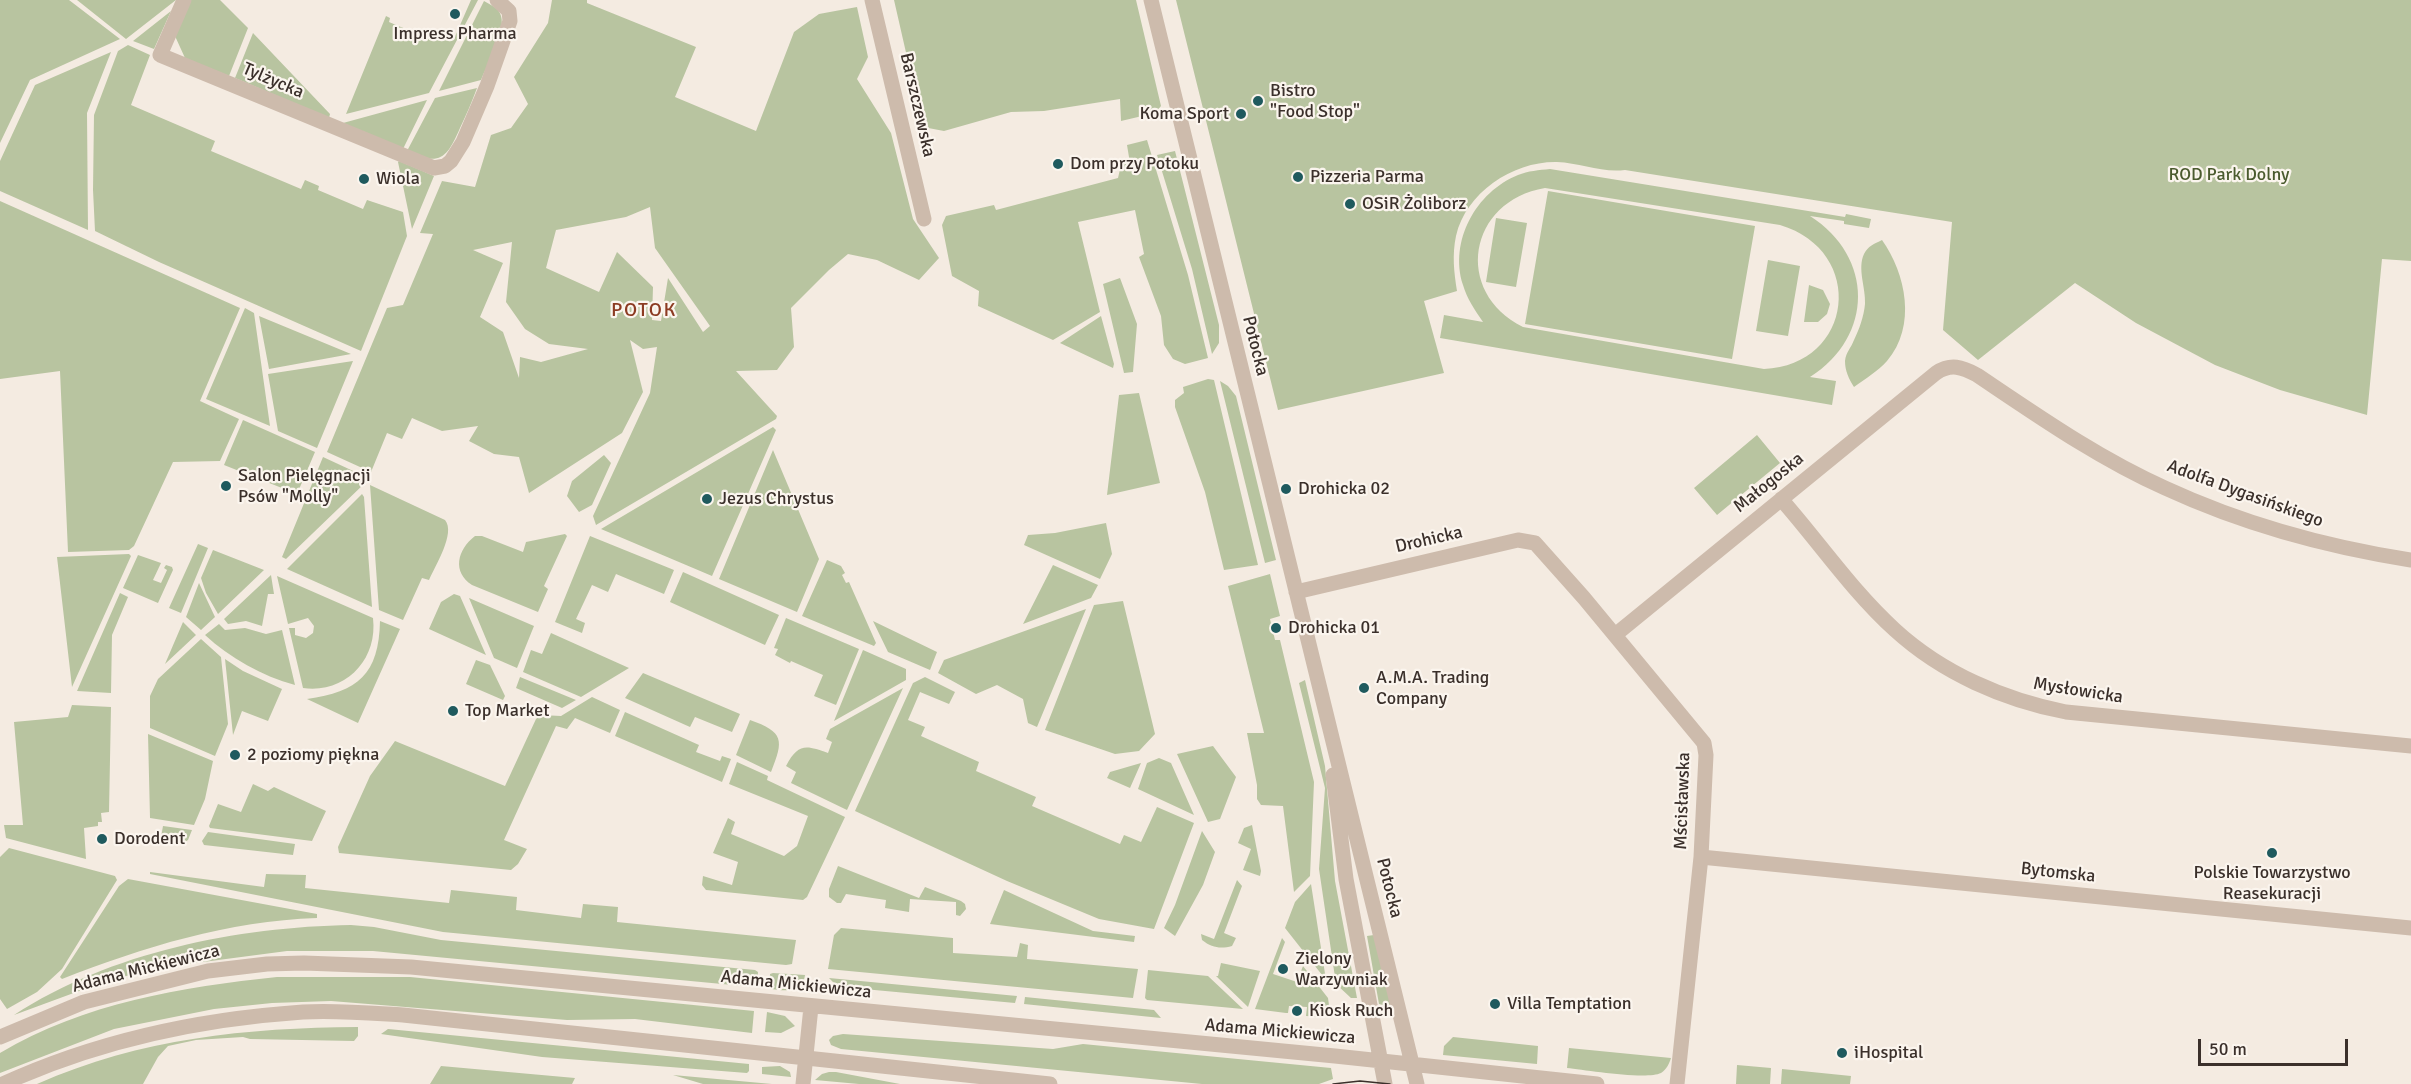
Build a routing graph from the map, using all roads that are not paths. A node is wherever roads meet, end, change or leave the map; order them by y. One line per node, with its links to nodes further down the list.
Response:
1 (184, 0): 2 (street, Tylżycka)
2 (497, 0)
3 (872, 0): 5 (street, Barszczewska)
4 (1151, 0): 10 (street, Potocka)
5 (924, 219)
6 (1951, 366): 7 (street, Małogoska); 8 (street, Adolfa Dygasińskiego)
7 (1781, 499): 11 (street, Małogoska); 13 (street, Mysłowicka)
8 (2411, 560)
9 (1560, 571): 10 (street, Drohicka); 11 (street, Mścisławska)
10 (1296, 592): 12 (street, Potocka)
11 (1614, 635): 14 (street, Mścisławska)
12 (1323, 701): 19 (street, Potocka); 20 (street, Potocka)
13 (2411, 746)
14 (1701, 857): 15 (street, Bytomska); 27 (street, Mścisławska)
15 (2411, 928)
16 (812, 1007): 17 (street, Adama Mickiewicza); 18 (street); 19 (street, Adama Mickiewicza)
17 (0, 1037)
18 (807, 1057): 21 (street); 22 (street); 23 (street)
19 (1380, 1062): 20 (street, Adama Mickiewicza); 24 (street, Potocka)
20 (1412, 1065): 25 (street, Potocka); 26 (street, Adama Mickiewicza)
21 (3, 1084)
22 (803, 1084)
23 (1050, 1084)
24 (1385, 1084)
25 (1417, 1084)
26 (1597, 1084)
27 (1677, 1084)

